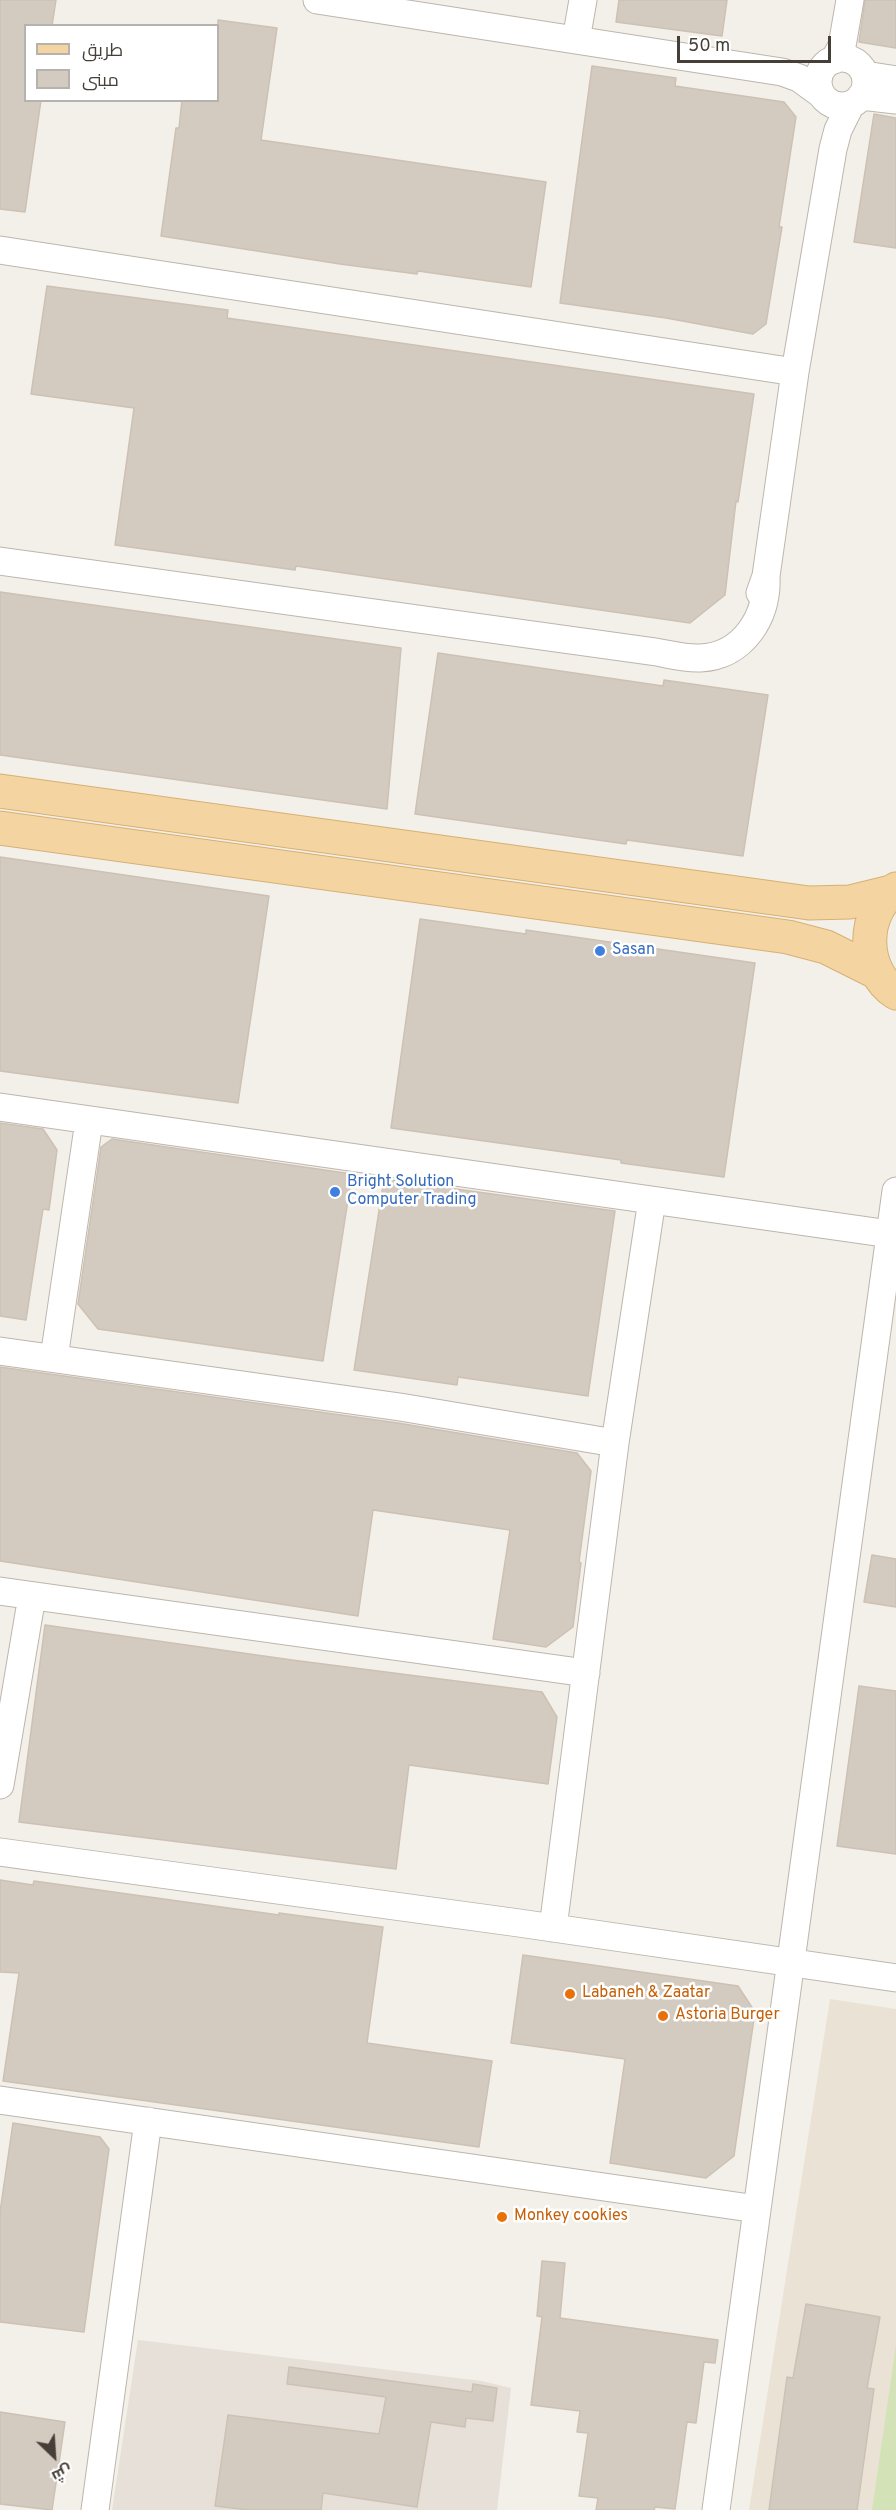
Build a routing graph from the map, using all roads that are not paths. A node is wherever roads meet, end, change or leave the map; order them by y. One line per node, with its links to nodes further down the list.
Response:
1 (317, 0): 4 (street)
2 (583, 0): 4 (street)
3 (850, 0): 5 (street)
4 (576, 40): 6 (street)
5 (831, 61): 6 (street); 8 (street); 9 (street)
6 (782, 72): 9 (street)
7 (896, 80): 8 (street)
8 (859, 92): 9 (street); 10 (street); 11 (street)
9 (822, 96): 11 (street)
10 (896, 100)
11 (832, 149): 13 (street)
12 (0, 250): 13 (street)
13 (795, 372): 14 (street)
14 (0, 561)
15 (0, 791): 17 (main road)
16 (0, 828): 18 (main road)
17 (284, 831): 18 (main road); 19 (main road)
18 (176, 852): 20 (main road)
19 (894, 890): 20 (main road)
20 (890, 990)
21 (0, 1107): 22 (street)
22 (89, 1121): 24 (street); 27 (street)
23 (896, 1191): 25 (street)
24 (652, 1200): 25 (street); 28 (street)
25 (890, 1234): 35 (street)
26 (0, 1351): 27 (street)
27 (54, 1358): 28 (street)
28 (615, 1443): 31 (street)
29 (0, 1591): 30 (street)
30 (32, 1596): 31 (street); 32 (street)
31 (586, 1673): 34 (street)
32 (0, 1785)
33 (0, 1852): 34 (street)
34 (553, 1928): 35 (street)
35 (792, 1964): 36 (street); 39 (street)
36 (896, 1978)
37 (0, 2100): 38 (street)
38 (148, 2121): 39 (street); 40 (street)
39 (757, 2209): 41 (street)
40 (95, 2510)
41 (716, 2510)

